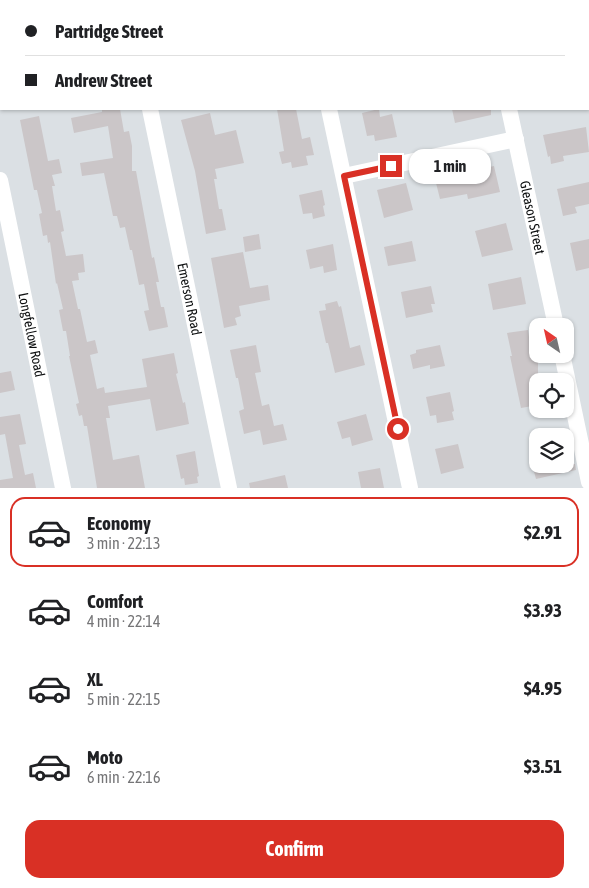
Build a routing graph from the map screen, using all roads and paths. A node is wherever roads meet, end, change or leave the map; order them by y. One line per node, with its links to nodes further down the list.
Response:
1 (150, 110): 11 (street, Emerson Road)
2 (329, 110): 5 (street)
3 (509, 110): 4 (street, Gleason Street)
4 (516, 139): 5 (street); 7 (street, Gleason Street)
5 (344, 176): 12 (street)
6 (0, 180): 10 (street, Longfellow Road)
7 (554, 318)
8 (564, 363): 9 (street)
9 (589, 482)
10 (63, 488)
11 (229, 488)
12 (410, 488)

